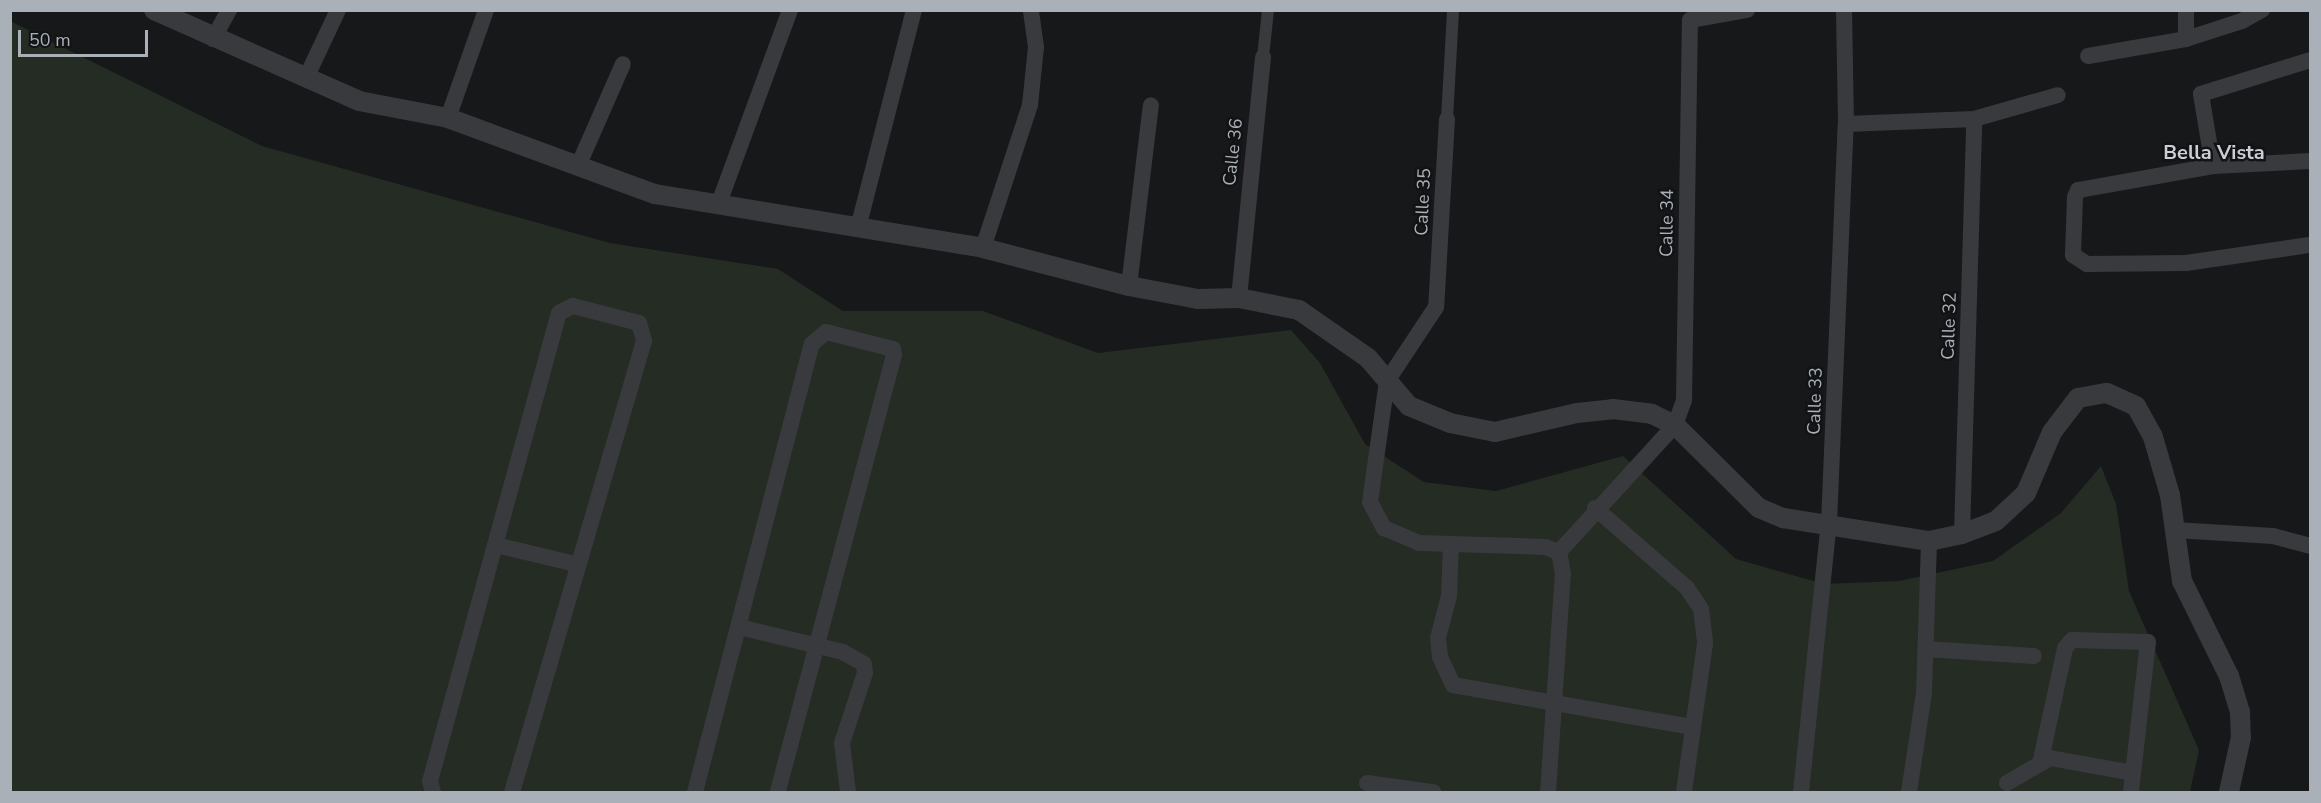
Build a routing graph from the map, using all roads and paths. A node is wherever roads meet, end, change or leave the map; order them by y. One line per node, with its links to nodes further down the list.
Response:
1 (154, 10): 14 (street)
2 (230, 10): 14 (street)
3 (338, 10): 20 (street)
4 (486, 10): 23 (street)
5 (790, 10): 30 (street)
6 (914, 10): 31 (street)
7 (1031, 10): 33 (street)
8 (1268, 10): 17 (street, Calle 36)
9 (1452, 10): 24 (street, Calle 35)
10 (1747, 10): 37 (street, Calle 34)
11 (1844, 10): 26 (street, Calle 33)
12 (2186, 10): 15 (street)
13 (2262, 10): 15 (street)
14 (213, 39): 20 (street)
15 (2186, 39): 16 (street)
16 (2088, 56)
17 (1263, 57): 35 (street, Calle 36)
18 (2310, 60): 29 (street)
19 (624, 64): 28 (street)
20 (306, 78): 23 (street)
21 (2058, 95): 25 (street)
22 (1151, 105): 34 (street)
23 (448, 118): 28 (street)
24 (1447, 119): 36 (street, Calle 35)
25 (1974, 119): 26 (street); 41 (street, Calle 32)
26 (1846, 124): 39 (street, Calle 33)
27 (2310, 161): 29 (street)
28 (579, 164): 30 (street)
29 (2213, 166): 32 (street)
30 (719, 203): 31 (street)
31 (858, 228): 33 (street)
32 (2310, 246)
33 (982, 248): 34 (street)
34 (1129, 286): 35 (street)
35 (1239, 298): 36 (street)
36 (1387, 381): 37 (street); 43 (street)
37 (1675, 424): 38 (street); 39 (street)
38 (1595, 508): 46 (street); 53 (street)
39 (1830, 523): 42 (street); 66 (street, Calle 33)
40 (2175, 530): 41 (street); 45 (street); 69 (street)
41 (1962, 534): 42 (street)
42 (1929, 541): 50 (street)
43 (1451, 544): 46 (street); 52 (street)
44 (496, 545): 47 (street); 47 (street); 58 (street)
45 (2310, 546)
46 (1559, 552): 52 (street)
47 (579, 565): 59 (street)
48 (739, 627): 49 (street); 49 (street); 60 (street)
49 (817, 648): 61 (street); 62 (street)
50 (1925, 649): 51 (street); 67 (street)
51 (2034, 656)
52 (1554, 705): 53 (street); 64 (street)
53 (1692, 727): 65 (street)
54 (2040, 764): 55 (street); 55 (street); 57 (street)
55 (2133, 774): 68 (street)
56 (1367, 783): 63 (street)
57 (2007, 783)
58 (433, 792)
59 (513, 792)
60 (695, 792)
61 (778, 792)
62 (848, 792)
63 (1433, 792)
64 (1548, 792)
65 (1684, 792)
66 (1800, 792)
67 (1909, 792)
68 (2132, 792)
69 (2229, 792)

